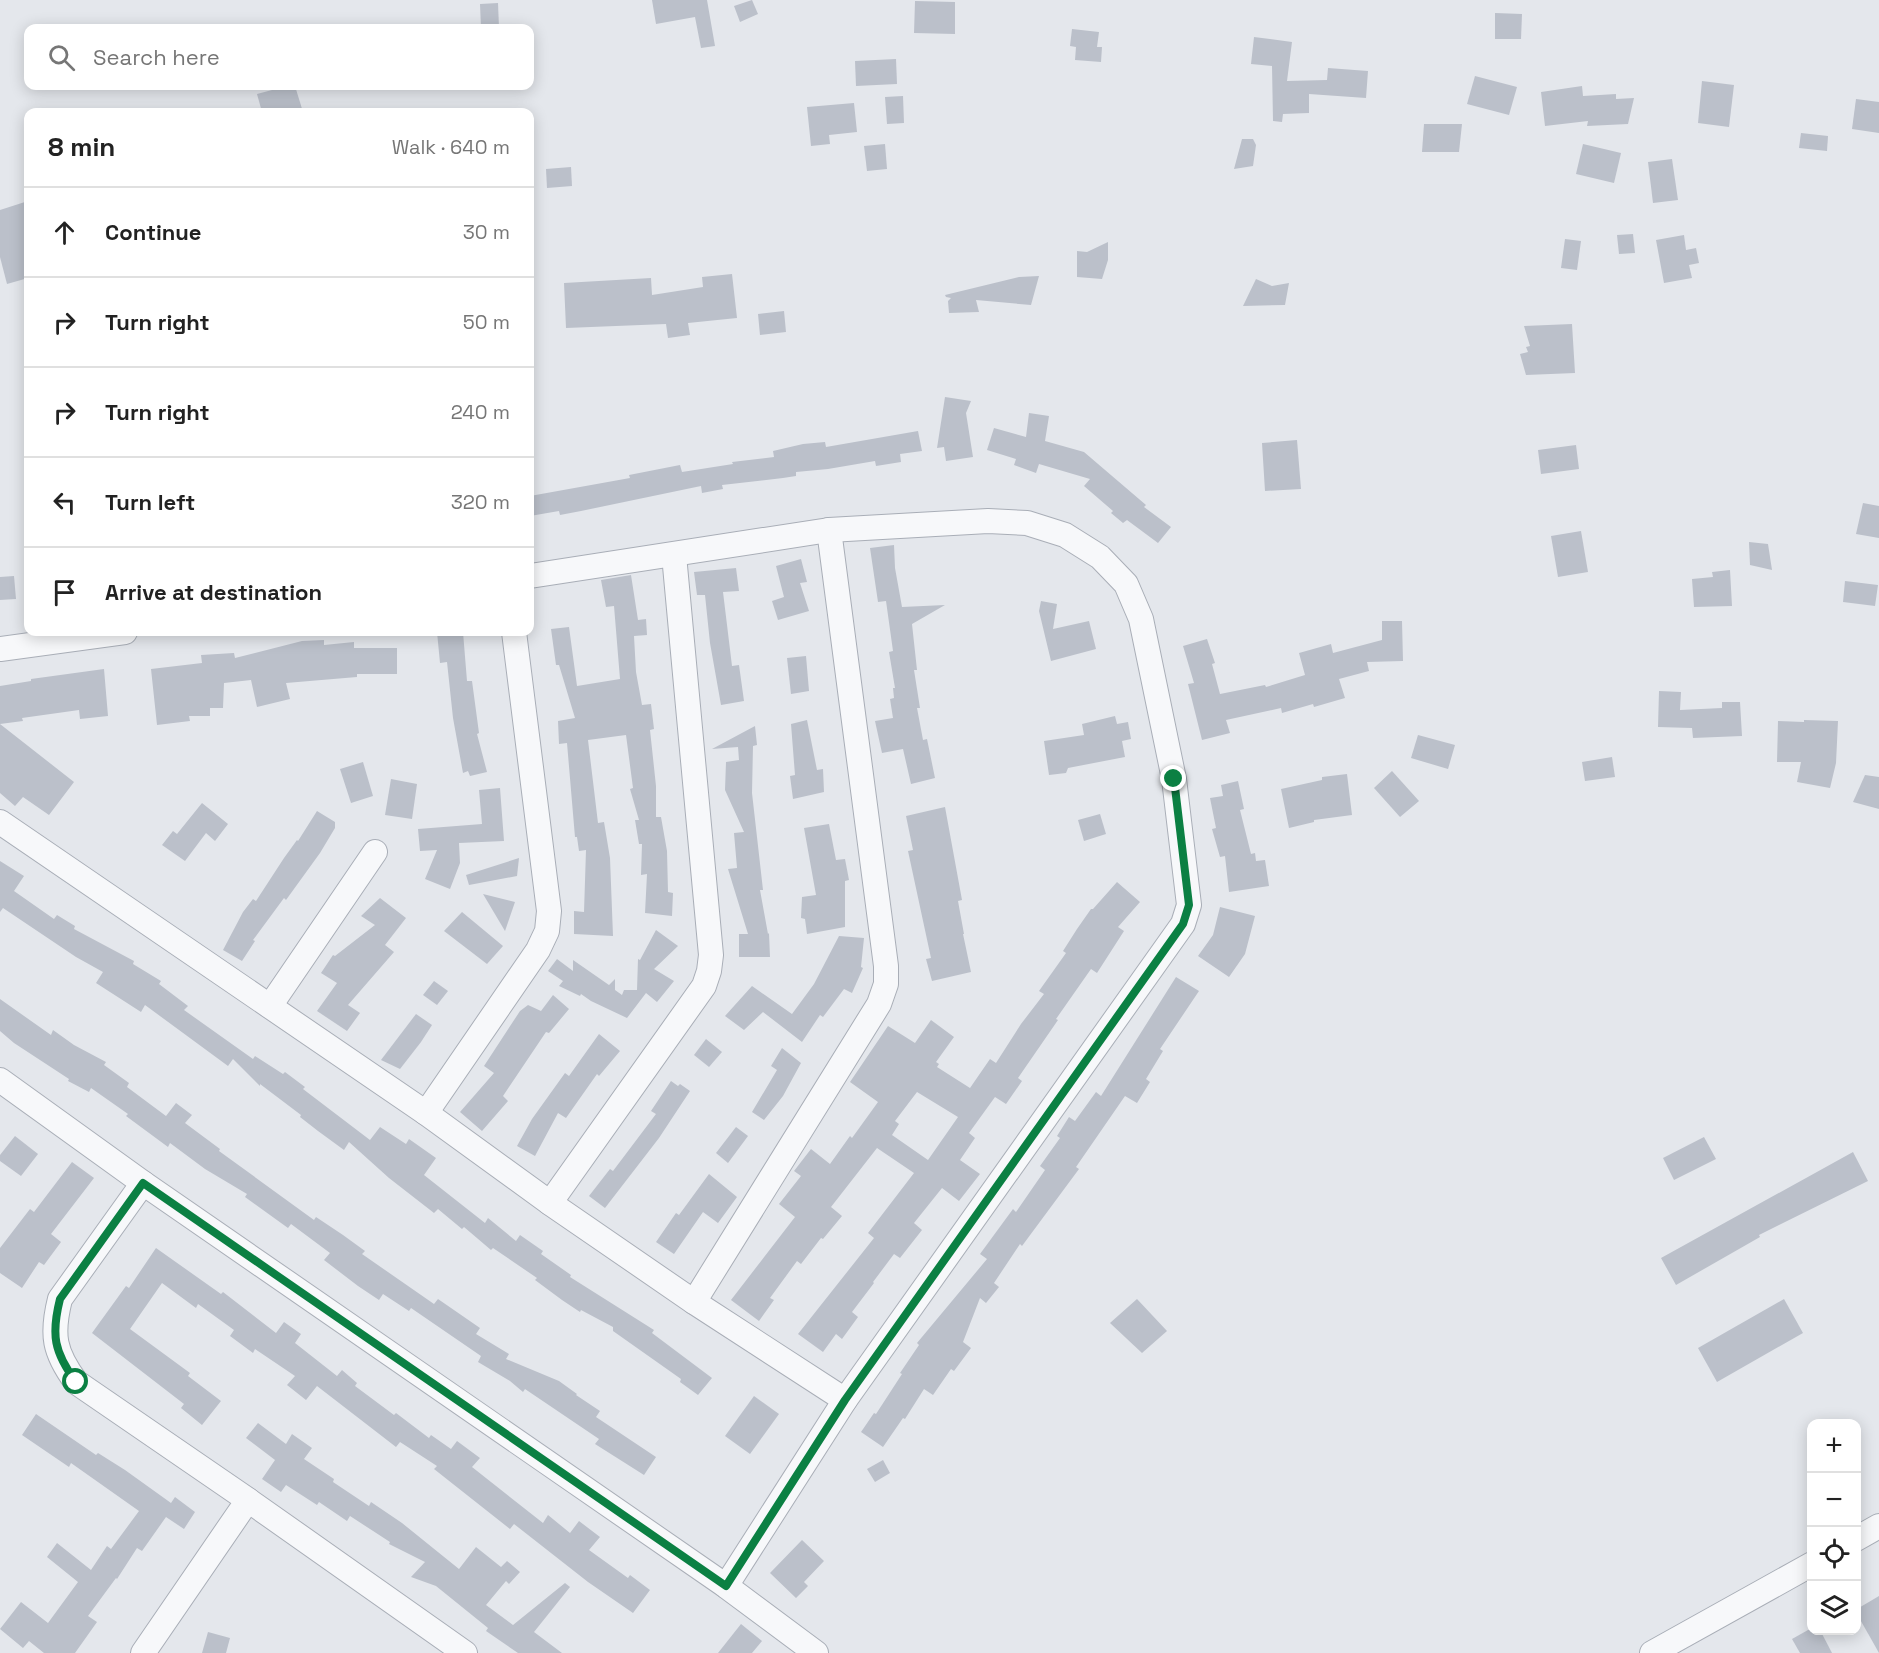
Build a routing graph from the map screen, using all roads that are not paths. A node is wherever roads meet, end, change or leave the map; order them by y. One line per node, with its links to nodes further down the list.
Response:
1 (829, 530): 2 (street); 14 (street); 15 (street)
2 (674, 555): 3 (street); 13 (street)
3 (534, 575)
4 (96, 636): 6 (street)
5 (515, 636): 11 (street)
6 (0, 649)
7 (0, 822): 9 (street)
8 (375, 852): 9 (street)
9 (270, 1006): 11 (street)
10 (0, 1080): 12 (street)
11 (426, 1113): 13 (street)
12 (143, 1183): 16 (street); 20 (street)
13 (550, 1203): 14 (street)
14 (694, 1302): 15 (street)
15 (845, 1400): 20 (street)
16 (248, 1500): 21 (street); 22 (street)
17 (1879, 1526): 18 (street)
18 (1861, 1537)
19 (1807, 1567): 24 (street)
20 (726, 1586): 23 (street)
21 (143, 1653)
22 (465, 1653)
23 (816, 1653)
24 (1652, 1653)

